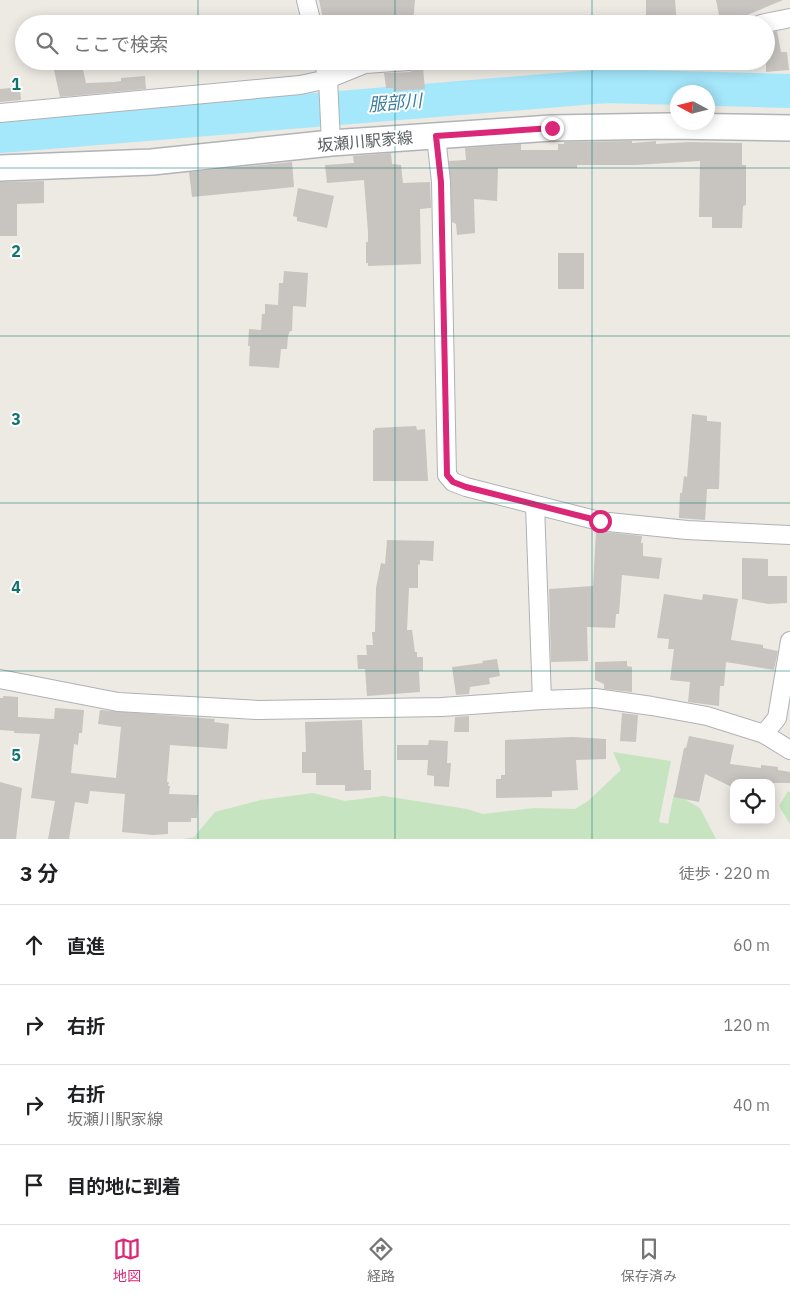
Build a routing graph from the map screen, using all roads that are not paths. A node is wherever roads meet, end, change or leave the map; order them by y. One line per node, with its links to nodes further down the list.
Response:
1 (306, 0): 2 (street)
2 (310, 15)
3 (790, 18): 4 (street)
4 (775, 21)
5 (325, 70): 7 (street)
6 (355, 70): 7 (street)
7 (328, 87): 8 (street); 10 (street)
8 (0, 113)
9 (790, 128): 11 (main road, 坂瀬川駅家線)
10 (330, 136): 11 (main road, 坂瀬川駅家線); 12 (main road, 坂瀬川駅家線)
11 (436, 136): 13 (street)
12 (0, 168)
13 (534, 505): 14 (street); 17 (street)
14 (790, 535)
15 (790, 640): 18 (street)
16 (0, 678): 17 (street)
17 (542, 700): 18 (street)
18 (764, 734): 19 (street)
19 (790, 750)

